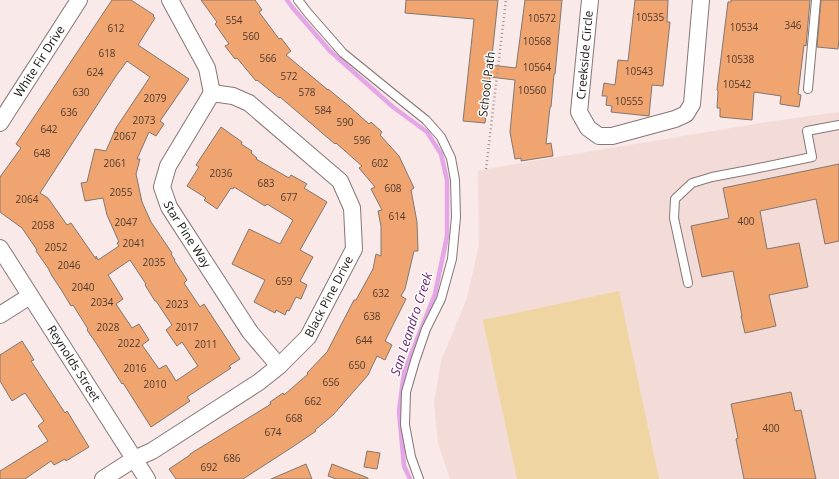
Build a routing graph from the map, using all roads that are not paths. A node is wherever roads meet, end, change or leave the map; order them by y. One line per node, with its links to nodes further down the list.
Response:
1 (79, 0): 9 (street, White Fir Drive)
2 (170, 0): 8 (street)
3 (298, 0): 19 (lane)
4 (590, 0): 5 (street, Creekside Circle)
5 (702, 0)
6 (816, 0): 7 (lane)
7 (808, 89)
8 (212, 94): 15 (street, Star Pine Way); 15 (street, Black Pine Drive)
9 (0, 123)
10 (839, 125): 12 (lane)
11 (0, 248): 13 (street, Reynolds Street)
12 (688, 283)
13 (30, 296): 14 (street); 16 (street, Reynolds Street)
14 (0, 316)
15 (278, 366): 16 (street, Black Pine Drive)
16 (134, 459): 17 (street, Black Pine Drive); 18 (street, Reynolds Street)
17 (103, 479)
18 (146, 479)
19 (418, 479)

